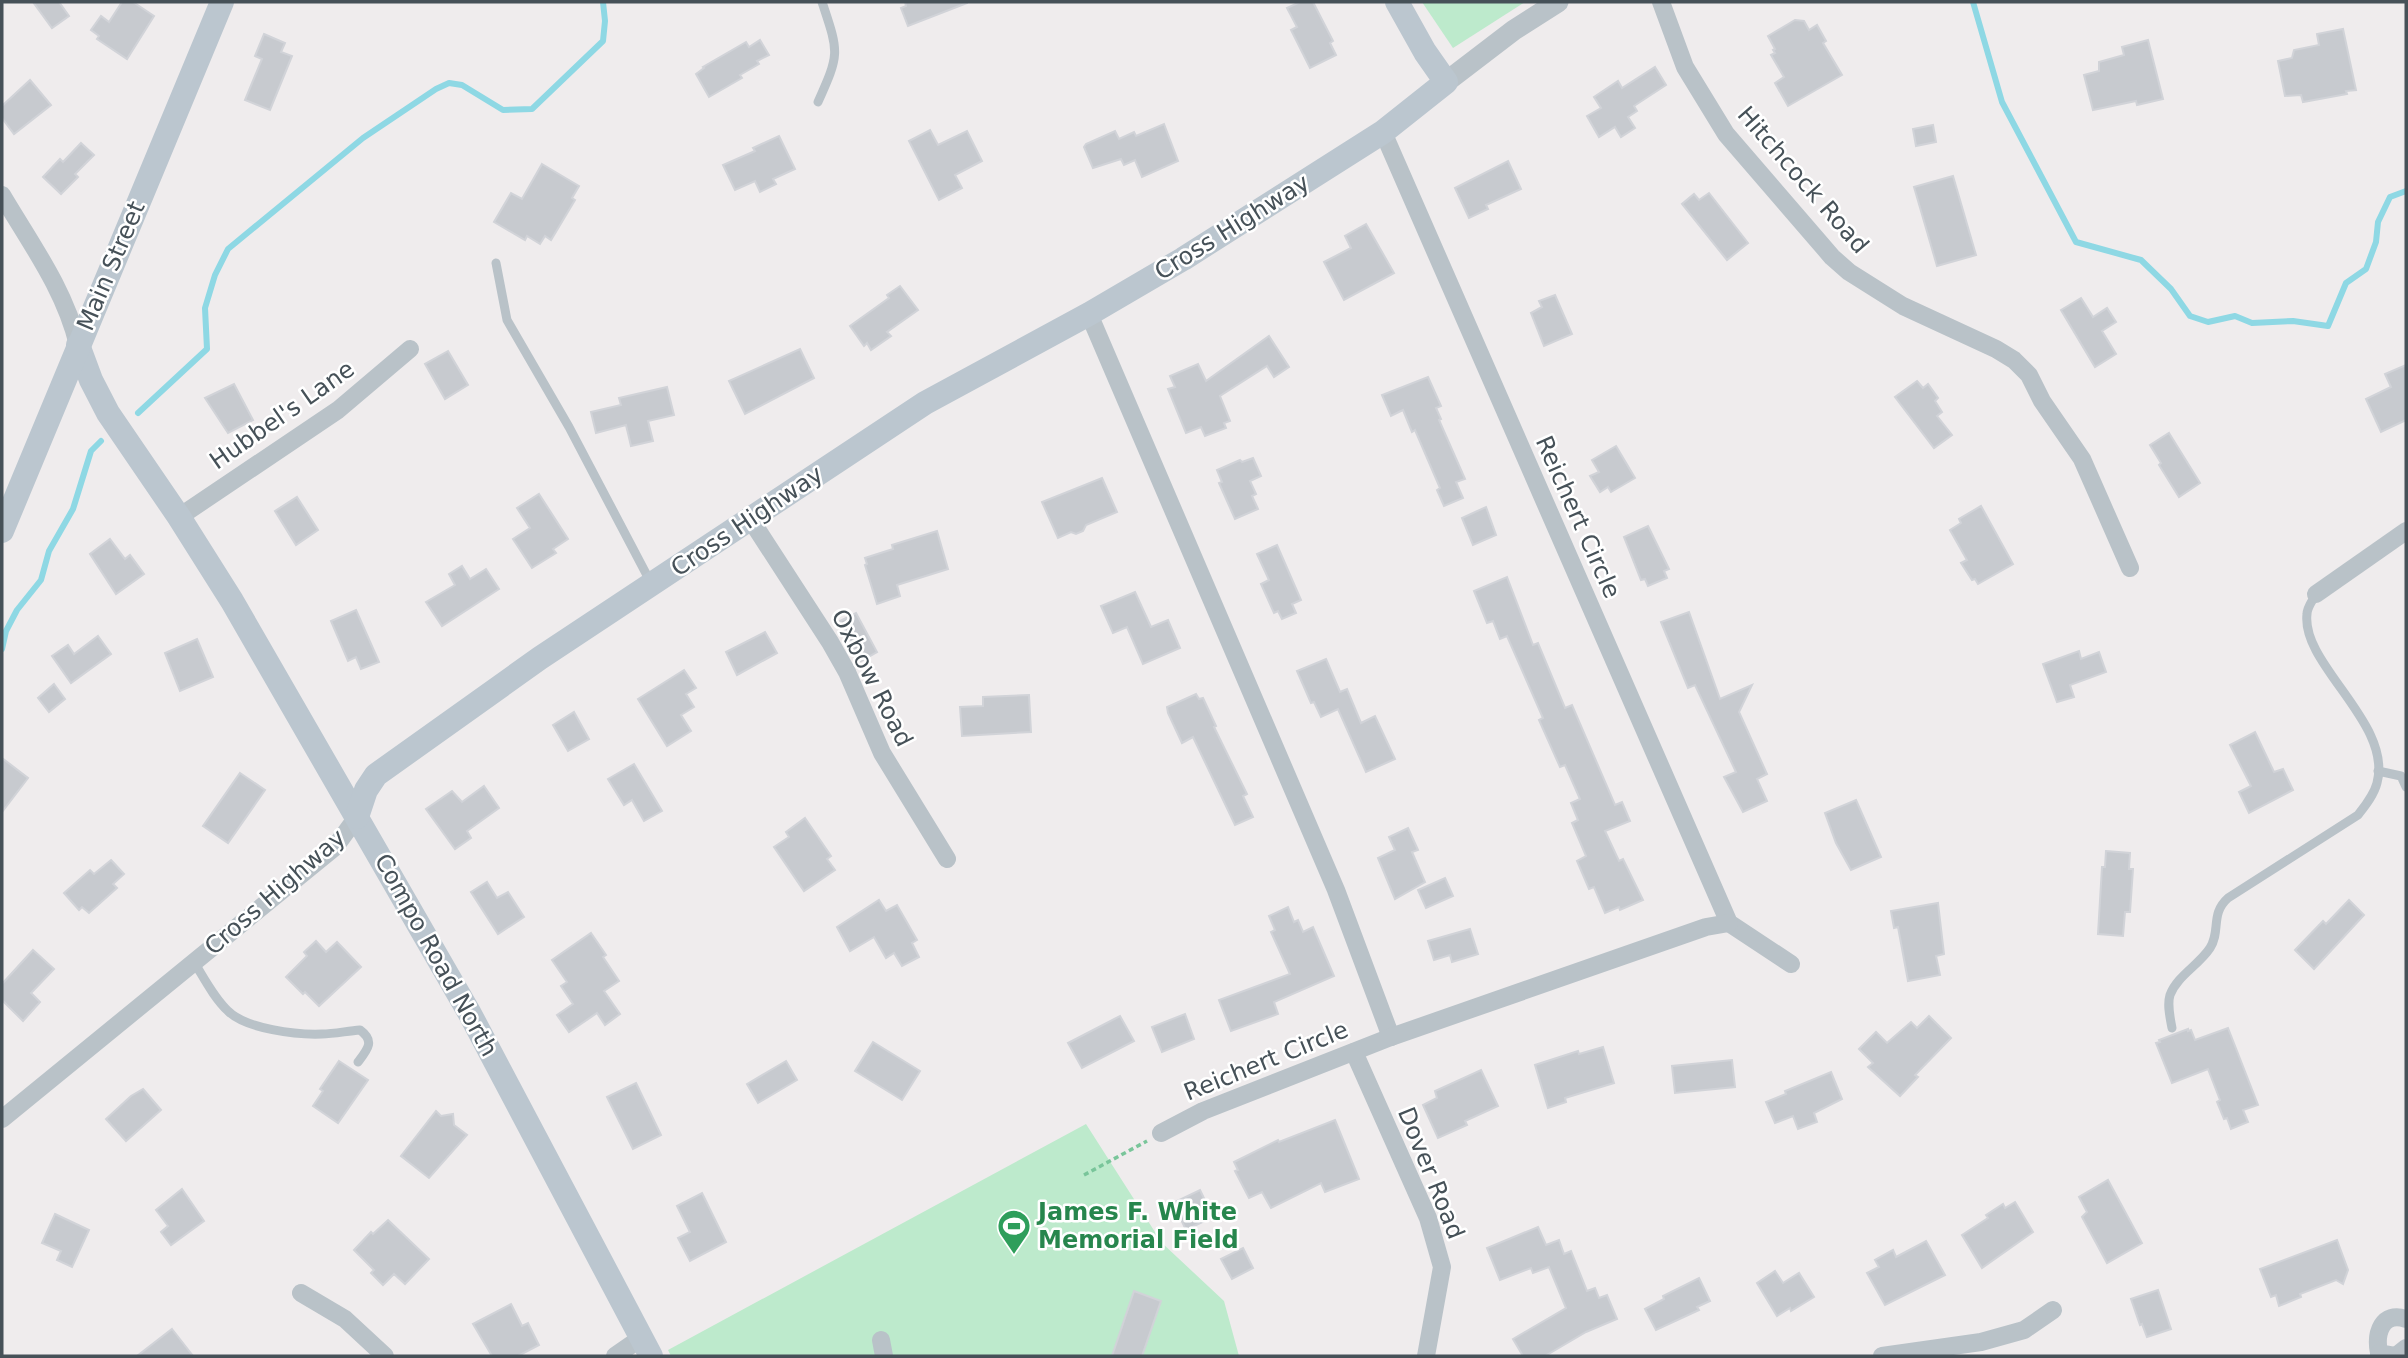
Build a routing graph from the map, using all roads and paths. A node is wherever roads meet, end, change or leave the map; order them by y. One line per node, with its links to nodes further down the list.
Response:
1 (222, 2): 12 (main road, Main Street)
2 (822, 2): 7 (lane)
3 (1397, 2): 6 (main road)
4 (1558, 2): 6 (street, Cross Highway)
5 (1661, 2): 18 (street, Hitchcock Road)
6 (1446, 82): 8 (main road, Cross Highway)
7 (818, 102)
8 (1383, 132): 11 (main road, Cross Highway); 25 (street, Reichert Circle)
9 (2, 195): 12 (street)
10 (496, 263): 19 (lane)
11 (1089, 314): 15 (main road, Cross Highway); 29 (street)
12 (78, 345): 14 (main road, Compo Road North); 16 (main road, Main Street)
13 (410, 349): 14 (street, Hubbel's Lane)
14 (179, 517): 23 (main road, Compo Road North)
15 (751, 520): 19 (main road, Cross Highway); 24 (street, Oxbow Road)
16 (2, 531)
17 (2406, 531): 20 (street)
18 (2130, 568)
19 (652, 584): 23 (main road, Cross Highway)
20 (2316, 594): 21 (lane)
21 (2378, 771): 22 (lane); 28 (lane)
22 (2406, 787)
23 (357, 817): 26 (street, Cross Highway); 38 (main road, Compo Road North)
24 (947, 859)
25 (1729, 923): 27 (street); 29 (street, Reichert Circle)
26 (194, 962): 31 (lane); 32 (street, Cross Highway)
27 (1791, 964)
28 (2172, 1028)
29 (1391, 1037): 30 (street, Reichert Circle)
30 (1354, 1052): 33 (street, Reichert Circle); 43 (street, Dover Road)
31 (358, 1062)
32 (2, 1119)
33 (1161, 1133): 34 (path)
34 (1084, 1175)
35 (302, 1293): 41 (street)
36 (2053, 1310): 44 (street)
37 (2406, 1319): 40 (street)
38 (646, 1347): 42 (street)
39 (2406, 1348): 40 (street)
40 (2378, 1354)
41 (385, 1356)
42 (615, 1356)
43 (1426, 1356)
44 (1882, 1356)

